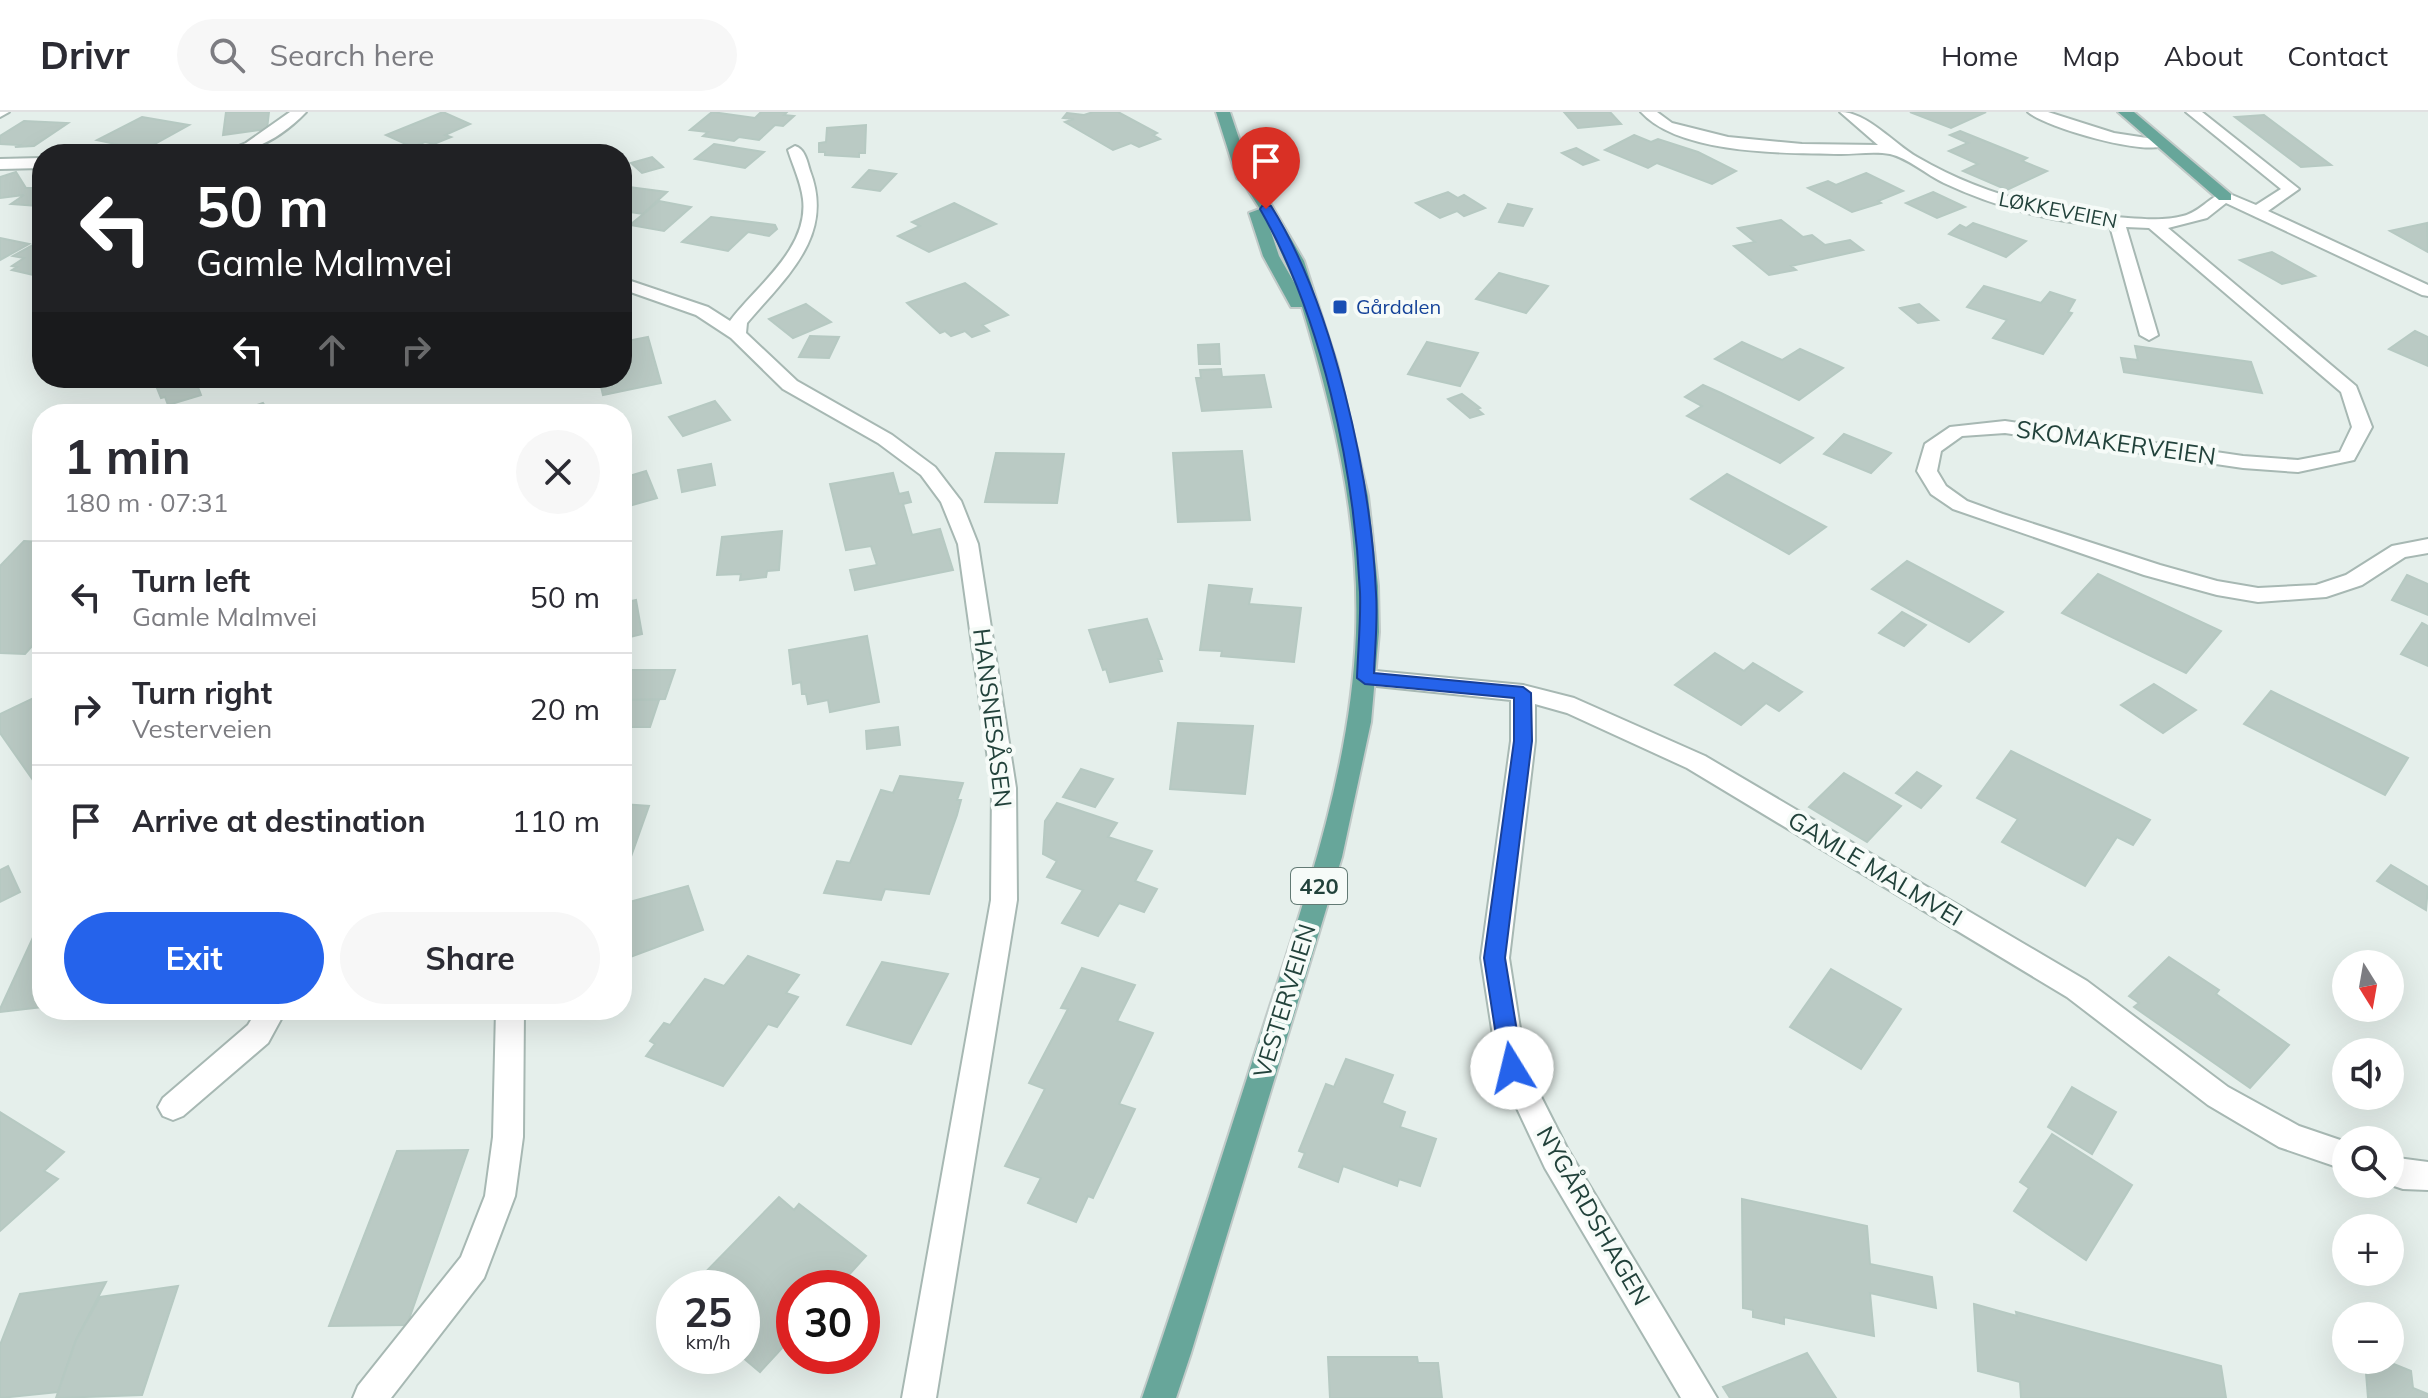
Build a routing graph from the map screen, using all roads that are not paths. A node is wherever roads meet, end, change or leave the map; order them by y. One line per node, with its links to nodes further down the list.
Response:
1 (299, 112): 8 (street)
2 (1223, 112): 23 (main road, VESTERVEIEN / 420)
3 (1648, 112): 11 (street, LØKKEVEIEN)
4 (1847, 112): 11 (street, LØKKEVEIEN)
5 (2035, 112): 9 (street)
6 (2125, 112): 9 (main road)
7 (2193, 112): 15 (street)
8 (254, 144)
9 (2160, 144): 14 (main road)
10 (795, 150): 20 (street)
11 (1894, 150): 16 (street, LØKKEVEIEN)
12 (32, 163): 13 (street)
13 (0, 164)
14 (2225, 197): 15 (street); 17 (street, LØKKEVEIEN)
15 (2256, 212): 19 (street)
16 (2117, 223): 17 (street, LØKKEVEIEN); 21 (street)
17 (2152, 223): 22 (street, SKOMAKERVEIEN)
18 (632, 286): 20 (street, HANSNESÅSEN)
19 (2428, 291)
20 (737, 334): 30 (street, HANSNESÅSEN)
21 (2149, 335)
22 (2428, 546)
23 (1365, 678): 24 (street, GAMLE MALMVEI); 31 (main road, VESTERVEIEN / 420)
24 (1523, 693): 28 (street, GAMLE MALMVEI); 32 (street, NYGÅRDSHAGEN)
25 (266, 1020): 27 (street)
26 (510, 1020): 29 (street)
27 (173, 1107)
28 (2332, 1151)
29 (370, 1398)
30 (919, 1398)
31 (1159, 1398)
32 (1700, 1398)

